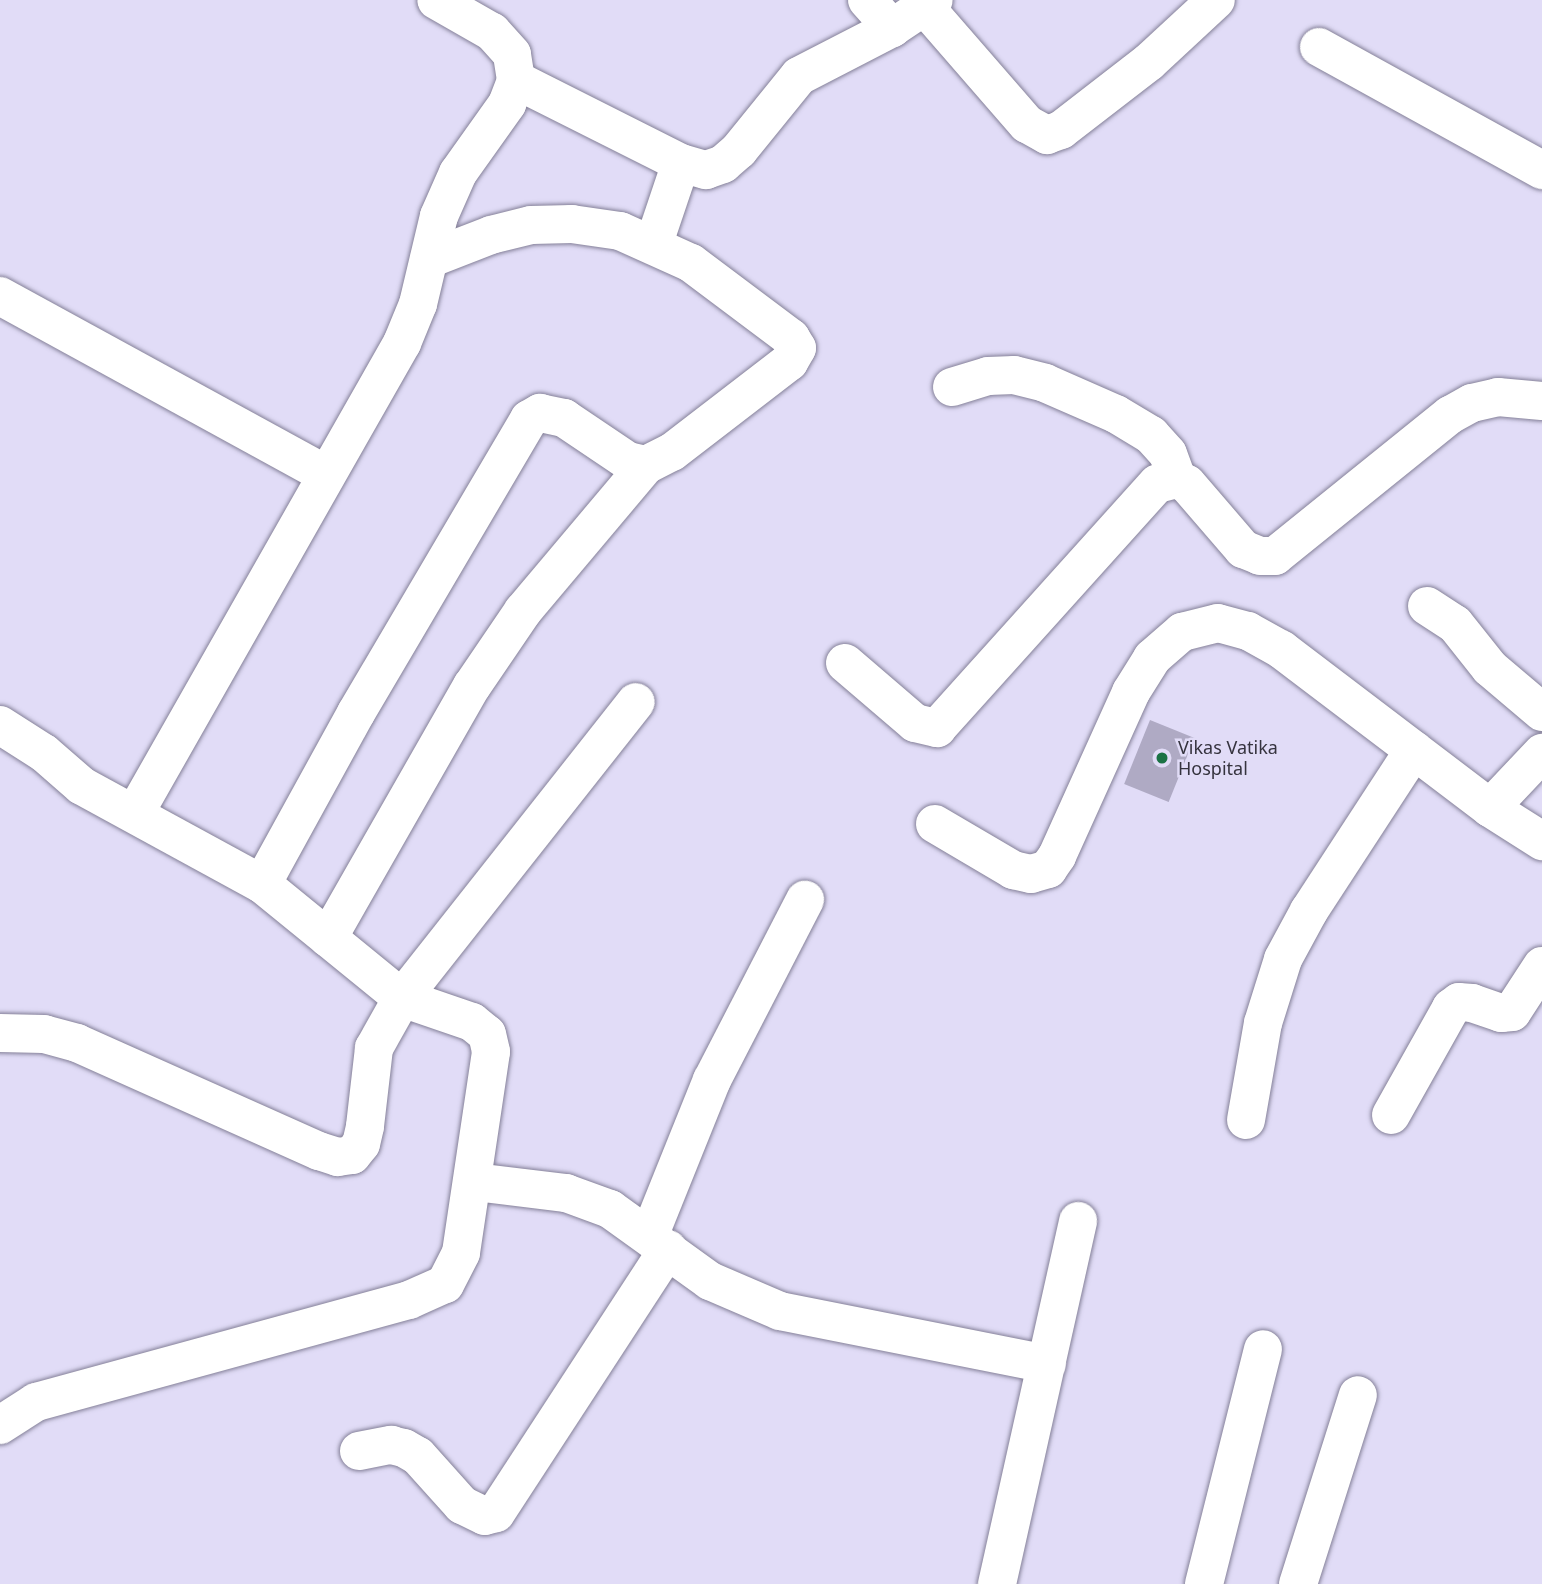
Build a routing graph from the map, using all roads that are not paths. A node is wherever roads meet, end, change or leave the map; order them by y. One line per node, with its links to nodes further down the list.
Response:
1 (436, 0): 7 (street)
2 (867, 0): 5 (street)
3 (1216, 0): 4 (street)
4 (930, 4): 5 (street)
5 (892, 28): 8 (street)
6 (1320, 47): 9 (street)
7 (516, 80): 8 (street); 11 (street)
8 (681, 163): 10 (street)
9 (1542, 170)
10 (654, 243): 11 (street); 15 (street)
11 (429, 259): 16 (street)
12 (0, 296): 16 (street)
13 (952, 387): 17 (street)
14 (1542, 401): 17 (street)
15 (646, 465): 29 (street); 31 (street)
16 (325, 474): 26 (street)
17 (1177, 479): 19 (street)
18 (1427, 606): 21 (street)
19 (845, 663)
20 (636, 702): 33 (street)
21 (1542, 712)
22 (0, 725): 26 (street)
23 (1414, 750): 25 (street); 27 (street); 36 (street)
24 (1542, 753): 25 (street)
25 (1490, 808): 28 (street)
26 (135, 813): 29 (street)
27 (935, 824)
28 (1542, 841)
29 (262, 884): 31 (street)
30 (805, 900): 39 (street)
31 (328, 938): 33 (street)
32 (1542, 966): 35 (street)
33 (402, 998): 34 (street); 37 (street)
34 (0, 1033)
35 (1391, 1115)
36 (1246, 1120)
37 (475, 1182): 39 (street); 43 (street)
38 (1078, 1221): 41 (street)
39 (659, 1242): 41 (street); 44 (street)
40 (1263, 1349): 46 (street)
41 (1047, 1364): 45 (street)
42 (1358, 1395): 47 (street)
43 (0, 1425)
44 (359, 1451)
45 (997, 1584)
46 (1204, 1584)
47 (1298, 1584)

